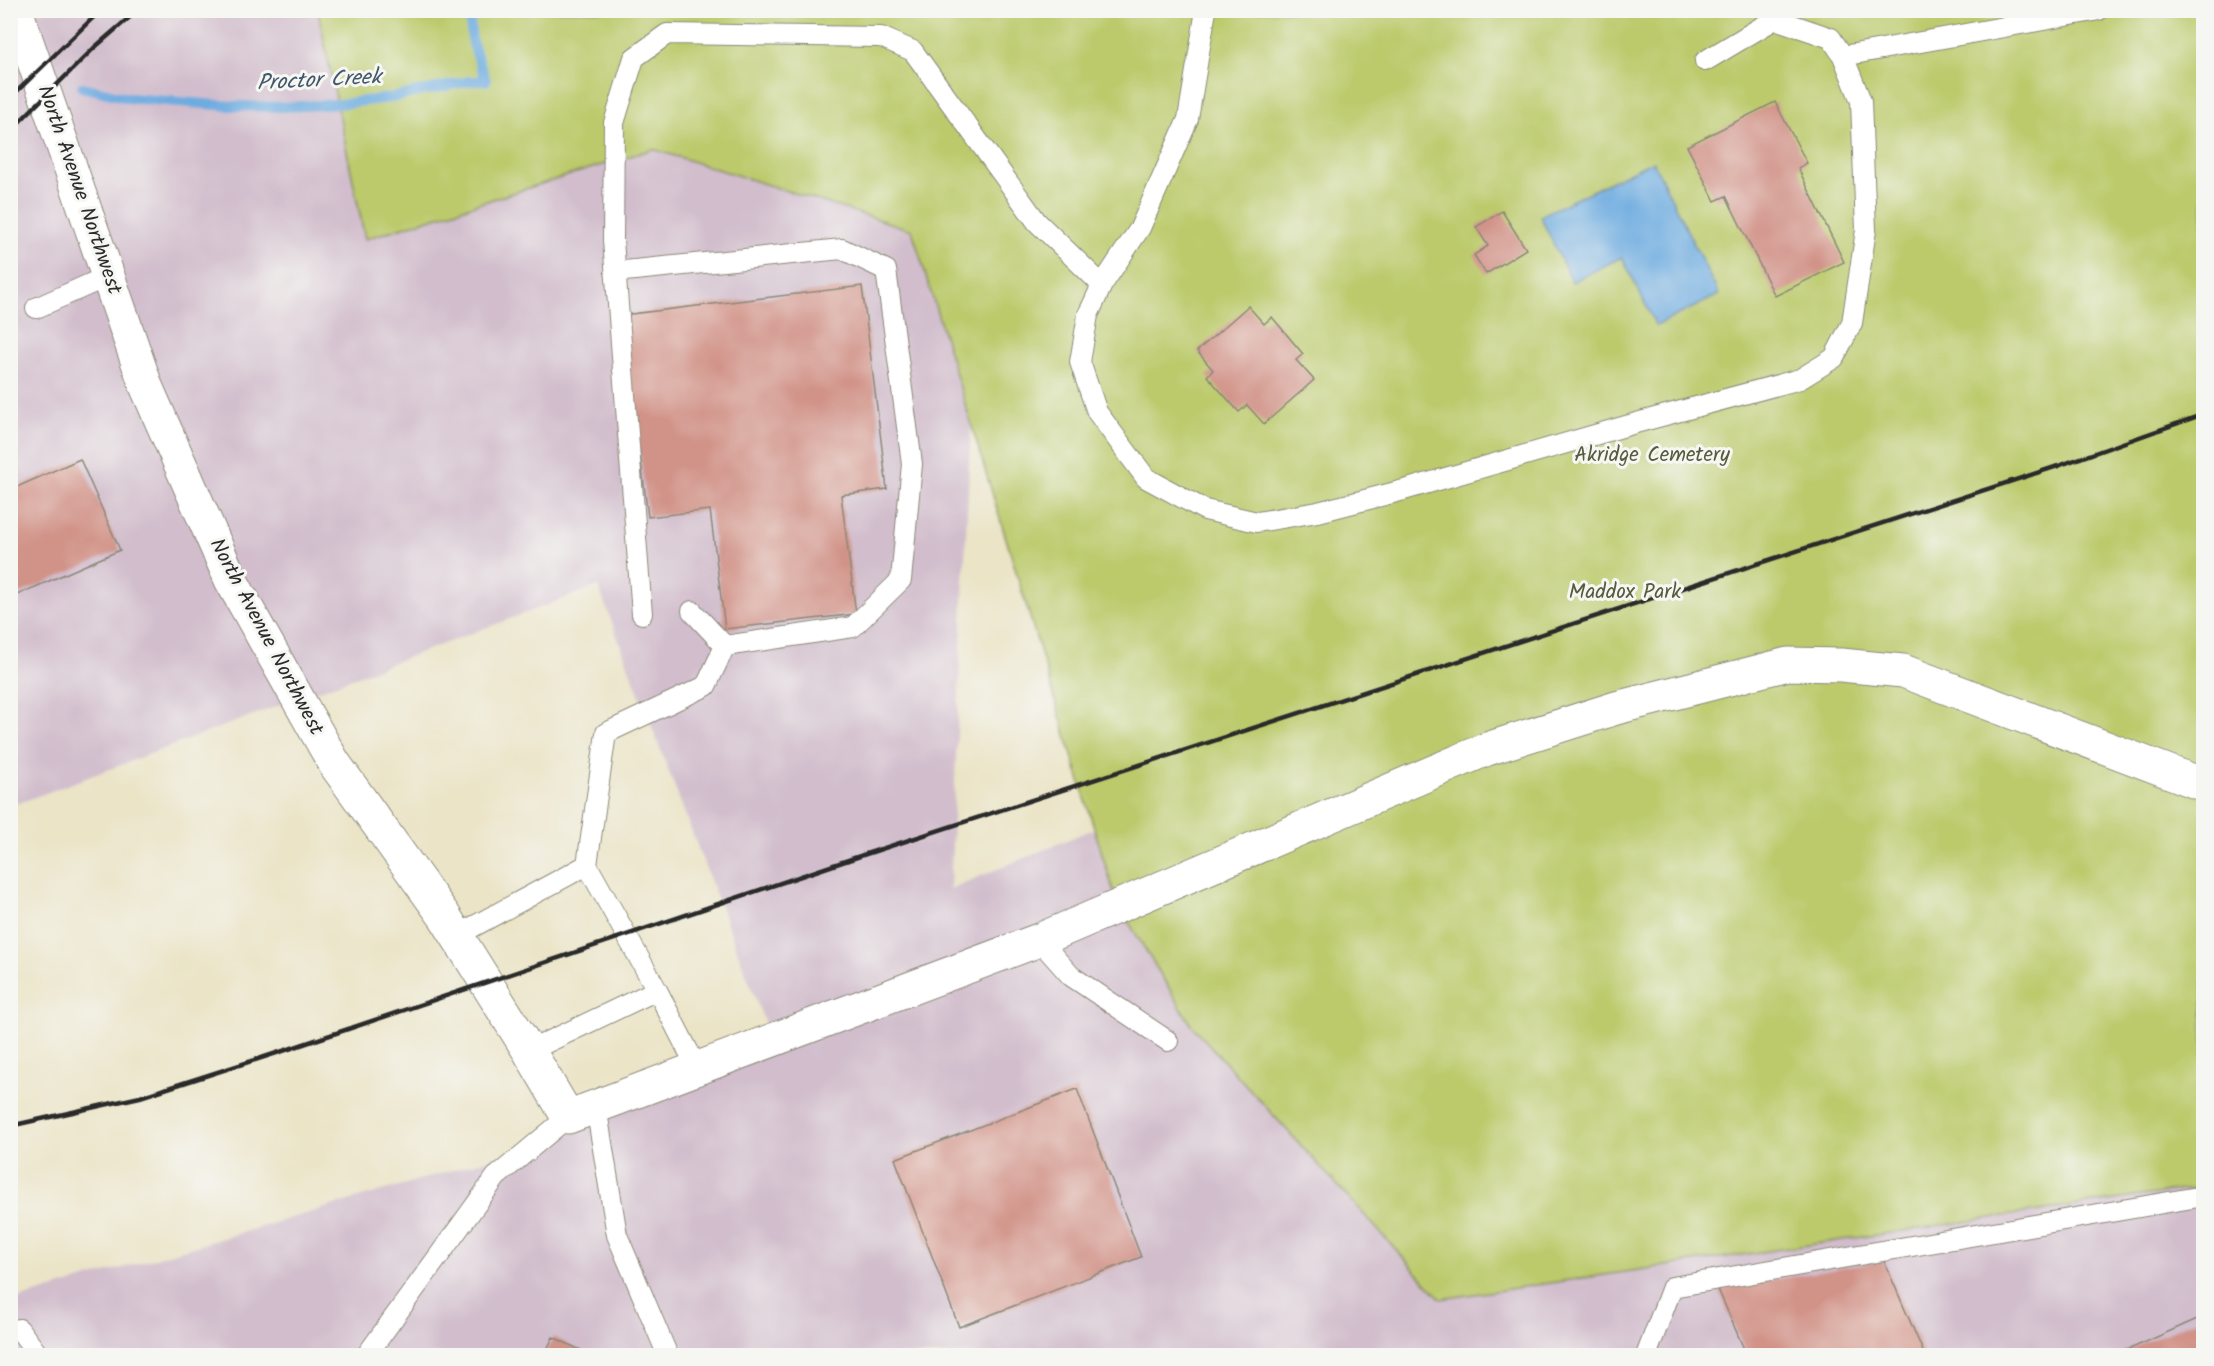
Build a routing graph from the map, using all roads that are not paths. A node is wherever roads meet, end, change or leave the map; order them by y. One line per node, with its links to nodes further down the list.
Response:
1 (16, 10): 7 (street, North Avenue Northwest)
2 (1206, 10): 8 (lane)
3 (2099, 10): 4 (lane)
4 (1843, 56): 5 (lane); 8 (lane)
5 (1705, 61)
6 (615, 272): 8 (lane); 11 (lane); 12 (lane)
7 (108, 276): 9 (lane); 15 (street, North Avenue Northwest)
8 (1102, 285)
9 (36, 308)
10 (692, 611): 12 (lane)
11 (642, 614)
12 (724, 646): 14 (lane)
13 (2204, 785): 16 (street)
14 (587, 865): 15 (lane); 17 (lane)
15 (456, 936): 19 (street, North Avenue Northwest)
16 (1039, 940): 18 (lane); 20 (street)
17 (657, 990): 19 (lane); 20 (lane)
18 (1168, 1041)
19 (529, 1051): 21 (street, North Avenue Northwest)
20 (683, 1073): 21 (street)
21 (582, 1111): 24 (lane); 26 (lane)
22 (2204, 1196): 27 (lane)
23 (19, 1329): 25 (lane)
24 (665, 1353)
25 (39, 1356)
26 (366, 1356)
27 (1646, 1356)

